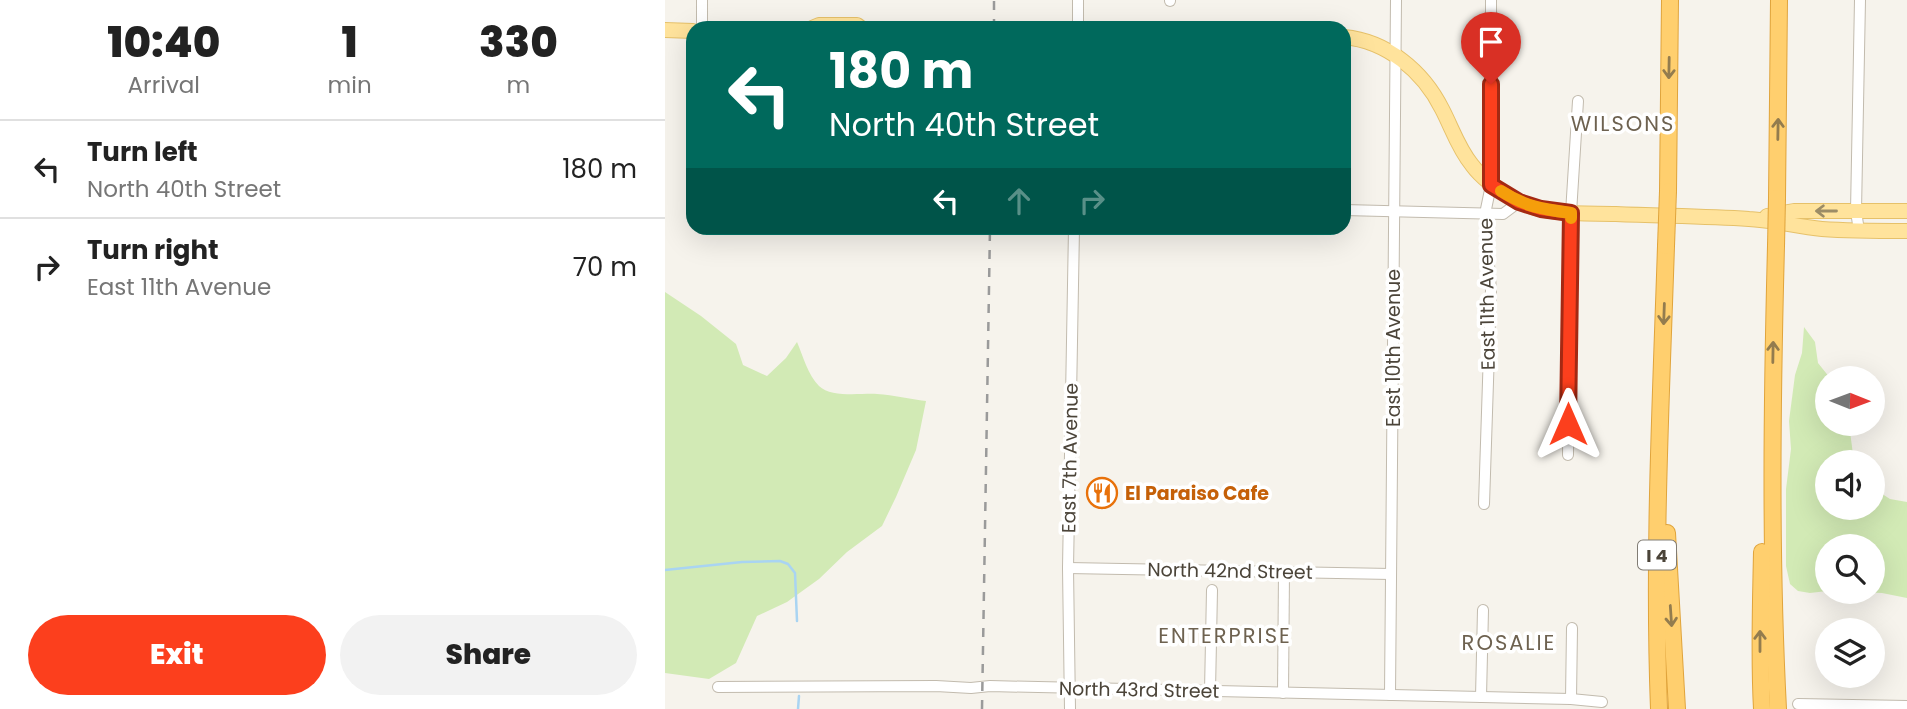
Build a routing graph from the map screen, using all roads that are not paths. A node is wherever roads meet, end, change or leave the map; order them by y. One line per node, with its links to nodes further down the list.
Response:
1 (702, 0): 8 (street)
2 (1078, 0): 9 (street)
3 (1396, 0): 13 (street, East 10th Avenue)
4 (1491, 0): 15 (street, East 11th Avenue)
5 (1670, 0): 27 (highway, I 4, one-way to 27, bridge)
6 (1779, 0): 28 (highway, one-way to 6, bridge)
7 (1860, 0): 19 (street)
8 (702, 21)
9 (1078, 21)
10 (665, 30): 11 (main road)
11 (686, 31)
12 (1351, 38): 13 (main road)
13 (1395, 55): 15 (main road); 18 (street, East 10th Avenue)
14 (1578, 101): 21 (street)
15 (1491, 185): 16 (main road); 22 (street, East 11th Avenue)
16 (1519, 202): 21 (main road); 22 (street)
17 (1351, 210): 18 (street)
18 (1394, 211): 22 (street); 33 (street, East 10th Avenue)
19 (1856, 211): 20 (main road); 23 (main road, one-way to 23); 24 (street)
20 (1907, 211)
21 (1571, 213): 23 (main road); 29 (street)
22 (1485, 214): 30 (street, East 11th Avenue)
23 (1752, 219): 24 (main road)
24 (1859, 231): 25 (main road)
25 (1907, 231)
26 (1074, 235): 31 (street, East 7th Avenue)
27 (1661, 401): 50 (highway, I 4); 51 (highway, one-way to 51)
28 (1772, 420): 52 (highway, one-way to 28); 53 (highway)
29 (1568, 455)
30 (1484, 504)
31 (1068, 568): 32 (street, North 42nd Street); 38 (street, East 7th Avenue)
32 (1284, 572): 33 (street, North 42nd Street); 40 (street)
33 (1391, 574): 41 (street, East 10th Avenue)
34 (1212, 590): 39 (street)
35 (1483, 610): 43 (street)
36 (1572, 628): 44 (street)
37 (718, 687): 38 (street, North 43rd Street)
38 (1070, 688): 39 (street, North 43rd Street); 48 (street, East 7th Avenue)
39 (1210, 691): 40 (street, North 43rd Street)
40 (1283, 693): 41 (street, North 43rd Street)
41 (1390, 695): 42 (street, North 43rd Street)
42 (1457, 697): 43 (street, North 43rd Street); 49 (street)
43 (1481, 697): 44 (street, North 43rd Street)
44 (1571, 699): 45 (street, North 43rd Street)
45 (1602, 702)
46 (1798, 704): 47 (street)
47 (1907, 706)
48 (1070, 709)
49 (1457, 709)
50 (1659, 709)
51 (1677, 709)
52 (1762, 709)
53 (1777, 709)

